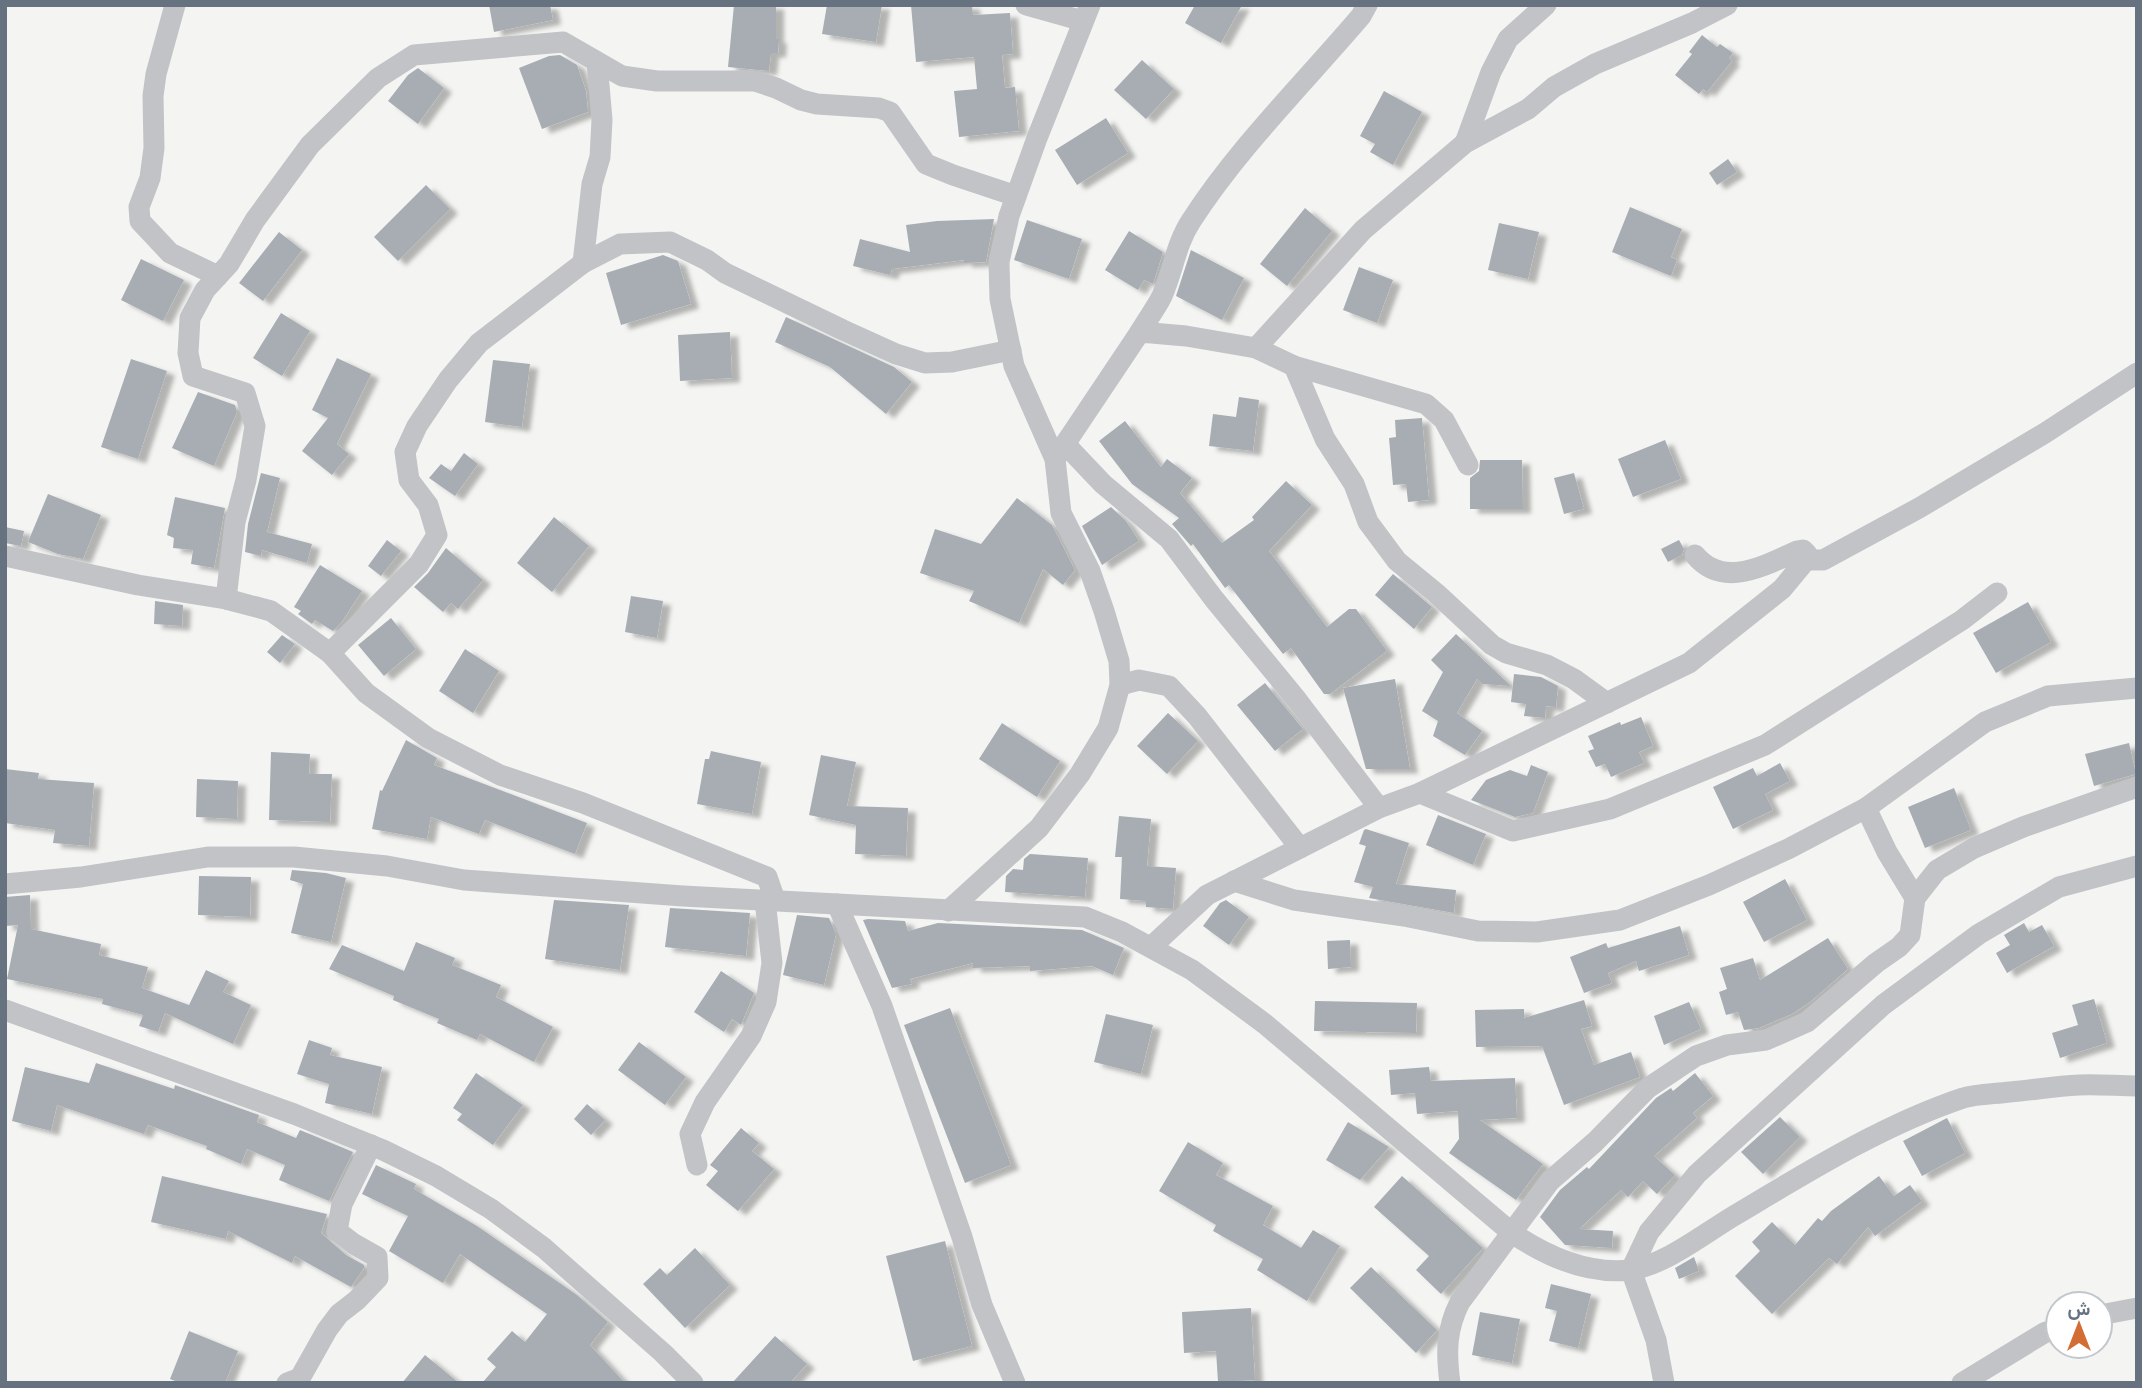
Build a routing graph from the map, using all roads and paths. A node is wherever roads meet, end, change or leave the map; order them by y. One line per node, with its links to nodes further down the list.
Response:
1 (175, 5): 11 (street)
2 (1026, 5): 6 (street)
3 (1367, 5): 12 (street)
4 (1546, 5): 8 (street)
5 (1727, 5): 8 (street)
6 (1086, 13): 9 (street)
7 (597, 62): 9 (street); 10 (street); 11 (street)
8 (1465, 143): 13 (street)
9 (1016, 196): 14 (street)
10 (583, 263): 14 (street); 24 (street)
11 (218, 276): 23 (street)
12 (1140, 332): 13 (street); 17 (street)
13 (1256, 348): 15 (street)
14 (1011, 350): 17 (street)
15 (1294, 366): 18 (street); 27 (street)
16 (2137, 373): 21 (street)
17 (1060, 452): 25 (street); 30 (street)
18 (1468, 465)
19 (1695, 555): 21 (street)
20 (5, 556): 23 (street)
21 (1805, 560): 27 (street)
22 (1997, 593): 29 (street)
23 (226, 599): 24 (street)
24 (330, 653): 37 (street)
25 (1120, 685): 32 (street); 39 (street)
26 (2137, 688): 31 (street)
27 (1607, 703): 29 (street)
28 (2137, 787): 36 (street)
29 (1420, 793): 30 (street)
30 (1379, 808): 32 (street)
31 (1866, 808): 34 (street); 36 (street)
32 (1300, 848): 34 (street)
33 (2137, 866): 46 (street)
34 (1234, 881): 40 (street)
35 (5, 884): 37 (street)
36 (1915, 898): 45 (street)
37 (770, 900): 38 (street); 44 (street)
38 (837, 904): 39 (street); 52 (street)
39 (948, 911): 40 (street)
40 (1151, 947): 45 (street)
41 (5, 1010): 43 (street)
42 (2137, 1086): 46 (street)
43 (371, 1145): 50 (street); 51 (street)
44 (697, 1165)
45 (1512, 1233): 46 (street); 53 (street)
46 (1631, 1270): 54 (street)
47 (2137, 1308): 48 (street)
48 (2114, 1312)
49 (2044, 1333): 55 (street)
50 (287, 1383)
51 (693, 1383)
52 (1015, 1383)
53 (1450, 1383)
54 (1664, 1383)
55 (1962, 1383)

